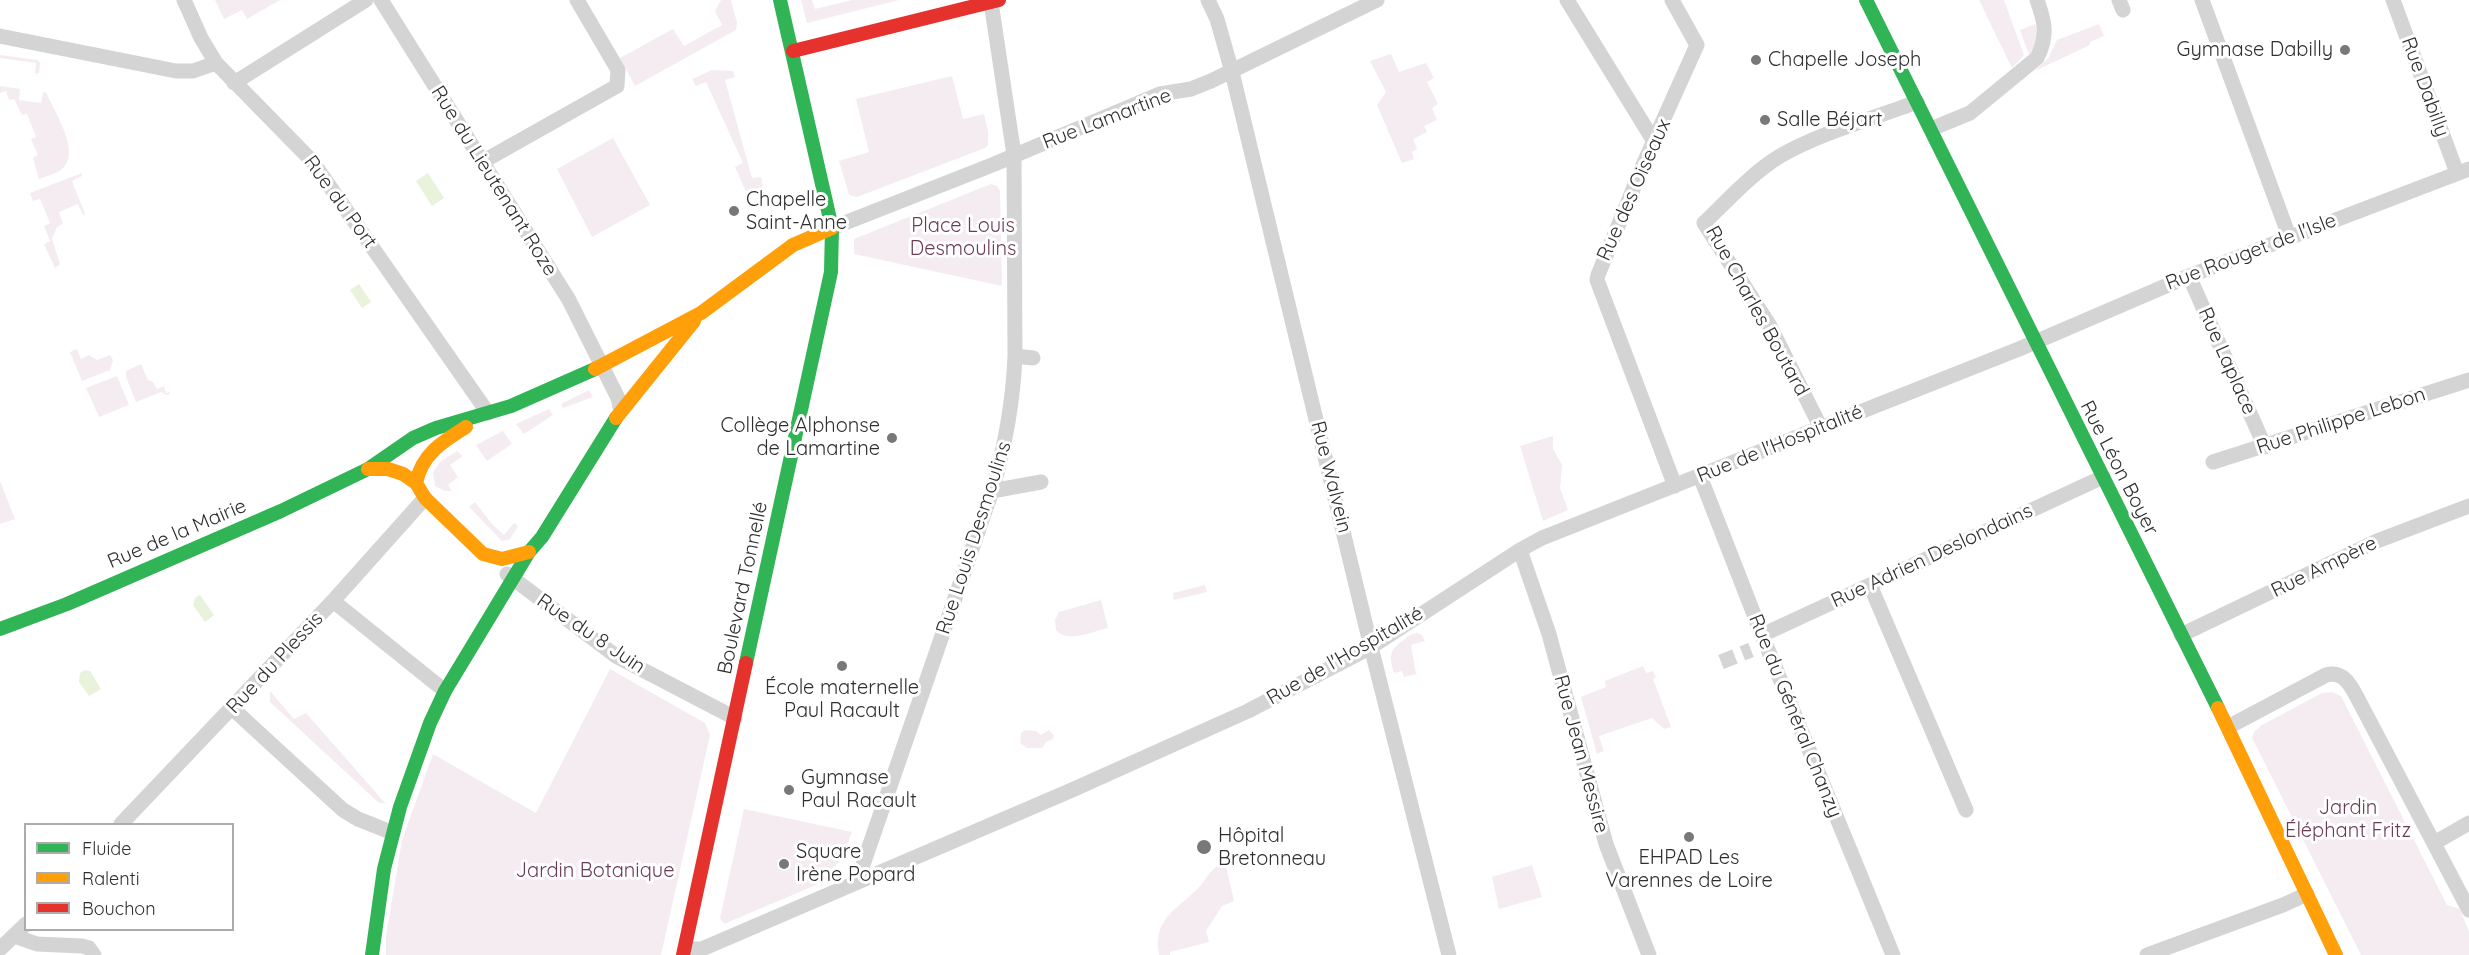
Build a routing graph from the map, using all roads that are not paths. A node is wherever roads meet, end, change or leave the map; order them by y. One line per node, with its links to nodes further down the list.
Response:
1 (184, 0): 17 (street, Rue du Port)
2 (366, 0): 19 (street)
3 (381, 0): 24 (street, Rue du Lieutenant Roze)
4 (576, 0): 24 (street)
5 (780, 0): 16 (street, Boulevard Tonnellé)
6 (1208, 0): 18 (street, Rue Walvein)
7 (1377, 0): 18 (street, Rue Lamartine)
8 (1567, 0): 22 (street)
9 (1672, 0): 22 (street, Rue des Oiseaux)
10 (1866, 0): 20 (street, Rue Léon Boyer)
11 (2037, 0): 21 (street)
12 (2202, 0): 27 (street)
13 (2393, 0): 25 (street, Rue Dabilly)
14 (995, 1): 16 (street); 23 (street, Rue Louis Desmoulins)
15 (0, 36): 17 (street)
16 (793, 51): 26 (street, Boulevard Tonnellé)
17 (216, 63): 19 (street, Rue du Port)
18 (1232, 72): 23 (street, Rue Lamartine); 58 (street, Rue Walvein)
19 (234, 83): 36 (street, Rue du Port)
20 (1917, 102): 21 (street, Rue Léon Boyer); 37 (street, Rue Charles Boutard)
21 (1931, 129): 30 (street, Rue Léon Boyer)
22 (1655, 143): 45 (street, Rue des Oiseaux)
23 (1014, 156): 26 (street, Rue Lamartine); 31 (street, Rue Louis Desmoulins)
24 (482, 162): 33 (street, Rue du Lieutenant Roze)
25 (2463, 171): 27 (street, Rue Rouget de l'Isle)
26 (832, 228): 29 (street); 61 (street, Boulevard Tonnellé)
27 (2289, 236): 28 (street, Rue Rouget de l'Isle)
28 (2189, 276): 30 (street, Rue Rouget de l'Isle); 38 (street, Rue Laplace)
29 (700, 313): 33 (street); 35 (street)
30 (2035, 342): 37 (street, Rue de l'Hospitalité); 42 (street, Rue Léon Boyer)
31 (1015, 356): 32 (street); 46 (street, Rue Louis Desmoulins)
32 (1033, 358)
33 (601, 366): 35 (street, Rue du Lieutenant Roze); 36 (street)
34 (2469, 380): 38 (street, Rue Philippe Lebon)
35 (621, 411): 50 (street)
36 (488, 413): 40 (street, Rue de la Mairie); 44 (street)
37 (1821, 428): 41 (street, Rue de l'Hospitalité)
38 (2265, 447): 39 (street, Rue Philippe Lebon)
39 (2212, 462)
40 (368, 469): 44 (street); 55 (street, Rue de la Mairie)
41 (1700, 476): 45 (street, Rue de l'Hospitalité); 56 (street, Rue du Général Chanzy)
42 (2103, 477): 53 (street, Rue Adrien Deslondains); 57 (street, Rue Léon Boyer)
43 (1041, 482): 46 (street)
44 (416, 483): 47 (street)
45 (1674, 486): 49 (street, Rue de l'Hospitalité)
46 (992, 492): 68 (street, Rue Louis Desmoulins)
47 (425, 498): 51 (street); 54 (street, Rue du Plessis)
48 (2469, 506): 57 (street, Rue Ampère)
49 (1520, 550): 58 (street, Rue de l'Hospitalité); 78 (street, Rue Jean Messire)
50 (530, 552): 51 (street); 52 (street)
51 (485, 557): 52 (street, Rue du 8 Juin)
52 (514, 579): 59 (street); 61 (street, Rue du 8 Juin)
53 (1870, 585): 56 (street, Rue Adrien Deslondains); 63 (street)
54 (333, 601): 59 (street); 60 (street, Rue du Plessis)
55 (0, 629)
56 (1762, 635): 79 (street, Rue du Général Chanzy)
57 (2181, 635): 62 (street, Rue Léon Boyer)
58 (1371, 647): 68 (street, Rue de l'Hospitalité); 77 (street, Rue Walvein)
59 (445, 691): 66 (street)
60 (233, 709): 64 (street, Rue du Plessis); 66 (street)
61 (735, 718): 74 (street, Boulevard Tonnellé)
62 (2228, 727): 67 (street); 69 (street, Rue Léon Boyer)
63 (1966, 810)
64 (123, 823)
65 (2469, 824): 67 (street)
66 (393, 833): 76 (street)
67 (2434, 843): 70 (street)
68 (857, 882): 74 (street, Rue de l'Hospitalité)
69 (2307, 894): 80 (street); 81 (street, Rue Léon Boyer)
70 (2469, 910)
71 (24, 926): 72 (street)
72 (14, 936): 73 (street); 75 (street)
73 (0, 949)
74 (684, 952)
75 (94, 955)
76 (372, 955)
77 (1449, 955)
78 (1649, 955)
79 (1893, 955)
80 (2147, 955)
81 (2336, 955)

